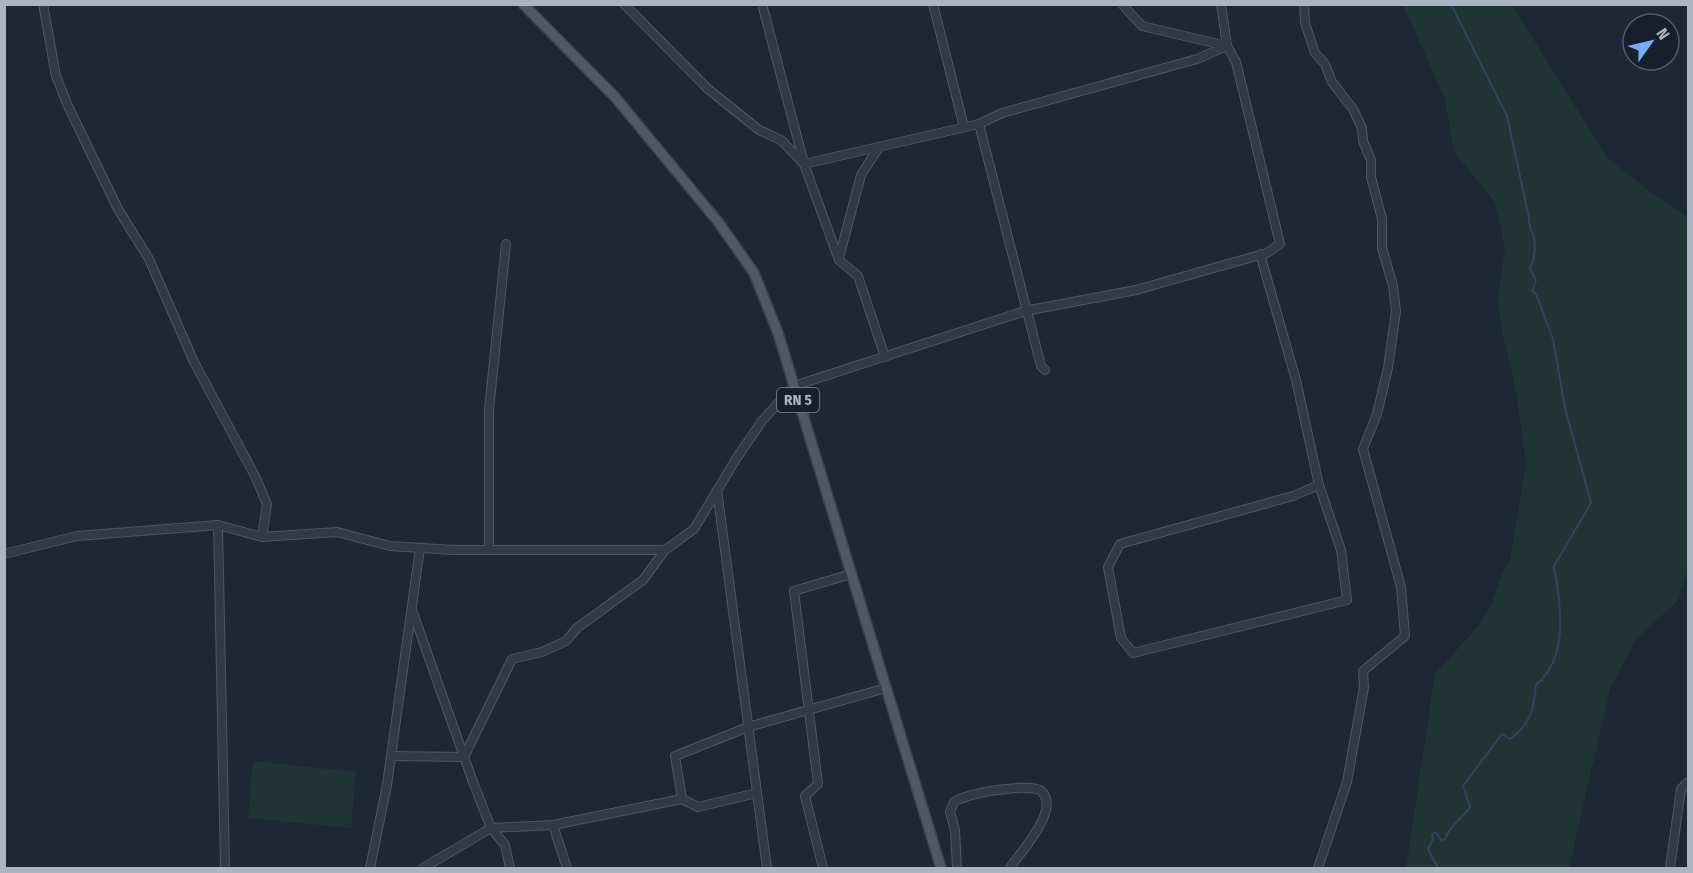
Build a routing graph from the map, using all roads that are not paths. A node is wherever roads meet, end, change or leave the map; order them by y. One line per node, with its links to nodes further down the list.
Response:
1 (42, 4): 24 (street)
2 (524, 4): 20 (main road, RN 5)
3 (624, 4): 13 (street)
4 (762, 4): 13 (street)
5 (933, 4): 11 (street)
6 (1122, 4): 9 (street)
7 (1221, 4): 9 (street)
8 (1304, 4): 51 (street)
9 (1227, 46): 10 (street); 15 (street)
10 (979, 124): 11 (street); 17 (street)
11 (964, 127): 12 (street)
12 (879, 147): 13 (street); 16 (street)
13 (804, 164): 16 (street)
14 (506, 244): 26 (street)
15 (1260, 254): 17 (street); 21 (street)
16 (838, 260): 18 (street)
17 (1025, 311): 18 (street); 19 (street)
18 (885, 357): 20 (street)
19 (1045, 370)
20 (794, 386): 22 (street); 29 (main road, RN 5)
21 (1319, 485): 21 (street)
22 (717, 490): 27 (street); 33 (street)
23 (218, 525): 24 (street); 28 (street); 41 (street)
24 (262, 537): 25 (street)
25 (420, 548): 26 (street); 30 (street)
26 (489, 550): 27 (street)
27 (665, 550): 35 (street)
28 (4, 554)
29 (851, 574): 31 (main road, RN 5); 32 (street)
30 (412, 608): 34 (street); 35 (street)
31 (886, 688): 32 (street); 48 (main road, RN 5)
32 (809, 710): 33 (street); 47 (street)
33 (748, 727): 37 (street); 38 (street)
34 (391, 756): 35 (street); 42 (street)
35 (464, 756): 40 (street)
36 (1689, 782): 52 (street)
37 (757, 793): 38 (street); 46 (street)
38 (682, 799): 39 (street)
39 (553, 825): 40 (street); 45 (street)
40 (491, 828): 43 (street); 44 (street)
41 (225, 868)
42 (370, 868)
43 (423, 868)
44 (510, 868)
45 (567, 868)
46 (767, 868)
47 (823, 868)
48 (941, 868)
49 (957, 868): 50 (street)
50 (1010, 868)
51 (1318, 868)
52 (1670, 868)

